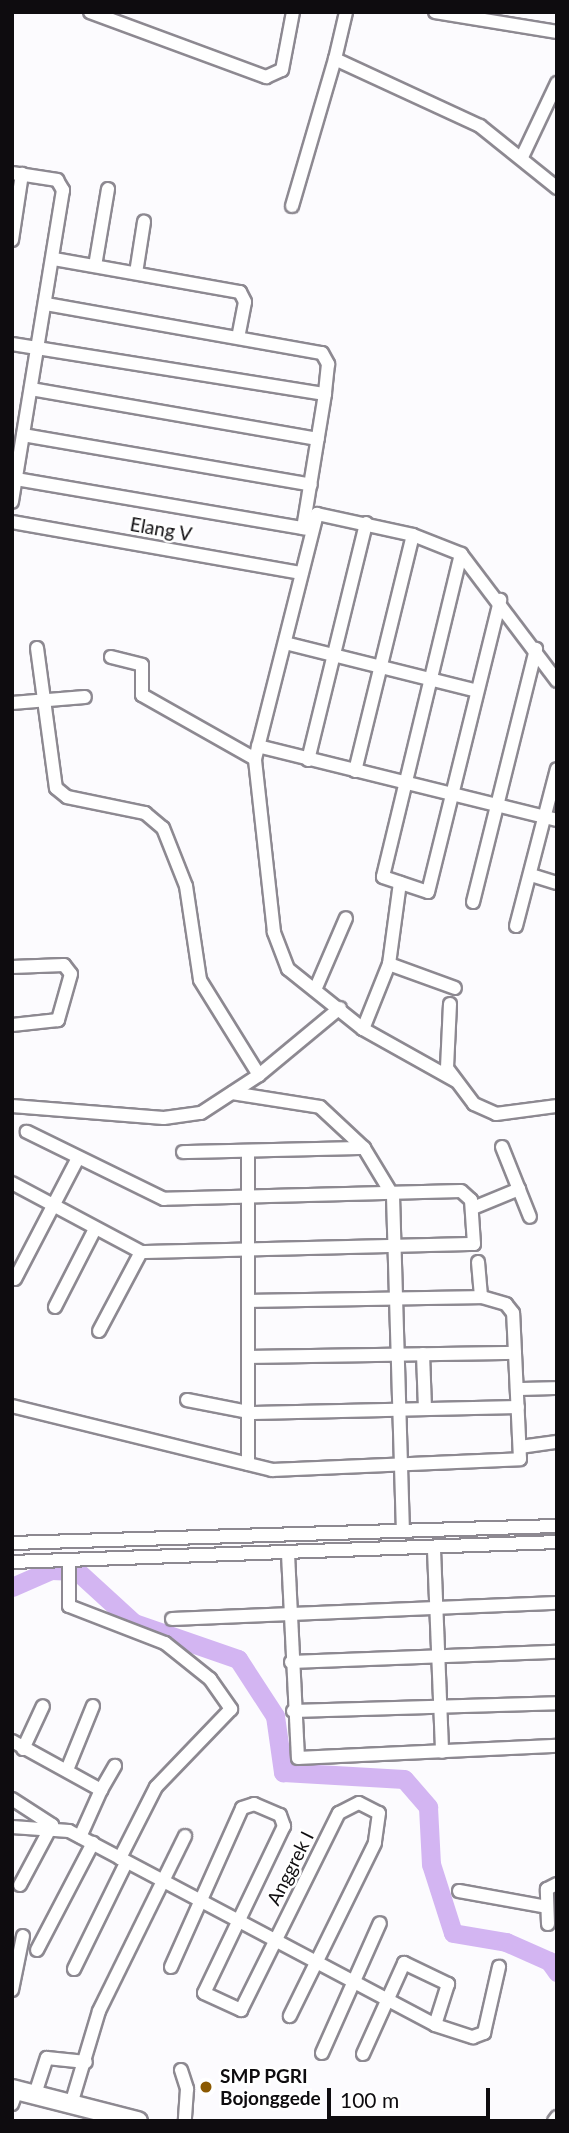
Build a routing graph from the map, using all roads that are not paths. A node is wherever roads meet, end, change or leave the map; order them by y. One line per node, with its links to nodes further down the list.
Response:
1 (90, 12): 2 (street)
2 (293, 12)
3 (346, 12): 6 (street)
4 (435, 12): 5 (street)
5 (557, 32)
6 (335, 59): 8 (street); 12 (street)
7 (557, 83): 8 (street)
8 (522, 157): 10 (street)
9 (17, 173): 14 (street); 15 (street)
10 (557, 188)
11 (108, 189): 16 (street)
12 (292, 206)
13 (144, 222): 17 (street)
14 (12, 240)
15 (54, 258): 16 (street); 18 (street)
16 (95, 266): 17 (street)
17 (136, 273): 19 (street)
18 (46, 304): 19 (street); 21 (street)
19 (238, 337): 23 (street)
20 (12, 344): 21 (street)
21 (38, 350): 22 (street); 23 (street)
22 (31, 389): 24 (street); 25 (street)
23 (325, 394): 25 (street)
24 (23, 435): 26 (street); 27 (street)
25 (318, 439): 27 (street)
26 (16, 479): 28 (street); 31 (street)
27 (311, 485): 31 (street)
28 (12, 502)
29 (12, 522): 34 (street, Elang V)
30 (366, 523): 31 (street); 32 (street); 39 (street)
31 (308, 529): 34 (street)
32 (414, 535): 33 (street); 41 (street)
33 (461, 554): 35 (street); 42 (street)
34 (302, 573): 36 (street)
35 (500, 600): 38 (street); 44 (street)
36 (285, 643): 39 (street); 48 (street)
37 (37, 649): 46 (street)
38 (536, 649): 43 (street); 54 (street)
39 (333, 655): 41 (street); 49 (street)
40 (111, 657): 48 (street)
41 (381, 667): 42 (street); 51 (street)
42 (429, 679): 44 (street); 52 (street)
43 (557, 681)
44 (477, 691): 53 (street)
45 (85, 697): 46 (street)
46 (46, 702): 47 (street); 70 (street)
47 (12, 704)
48 (256, 753): 49 (street); 65 (street)
49 (308, 760): 51 (street)
50 (557, 769): 55 (street)
51 (355, 771): 52 (street)
52 (403, 783): 53 (street); 57 (street)
53 (452, 795): 54 (street); 57 (street)
54 (499, 804): 55 (street); 59 (street)
55 (552, 818): 56 (street)
56 (531, 875): 58 (street); 61 (street)
57 (400, 883): 62 (street)
58 (557, 883)
59 (473, 902)
60 (346, 918): 65 (street)
61 (516, 926)
62 (389, 964): 64 (street); 69 (street)
63 (12, 967): 68 (street)
64 (455, 988)
65 (316, 990): 67 (street)
66 (450, 1004): 71 (street)
67 (340, 1007): 69 (street); 70 (street)
68 (12, 1025)
69 (363, 1028): 71 (street)
70 (259, 1075): 72 (street)
71 (456, 1082): 74 (street)
72 (232, 1093): 73 (street); 77 (street)
73 (12, 1106)
74 (557, 1106)
75 (27, 1132): 80 (street)
76 (502, 1147): 82 (street)
77 (364, 1148): 78 (street); 83 (street)
78 (248, 1151): 79 (street); 84 (street)
79 (183, 1152)
80 (78, 1158): 84 (street); 85 (street)
81 (12, 1183): 85 (street)
82 (519, 1189): 86 (street); 87 (street)
83 (393, 1196): 84 (street); 86 (street); 89 (street)
84 (249, 1198): 91 (street)
85 (54, 1206): 88 (street); 93 (street)
86 (473, 1208): 89 (street)
87 (530, 1217)
88 (95, 1229): 90 (street); 97 (street)
89 (397, 1246): 91 (street); 95 (street)
90 (141, 1252): 91 (street); 98 (street)
91 (250, 1252): 96 (street)
92 (478, 1262): 94 (street)
93 (15, 1279)
94 (481, 1297): 95 (street); 99 (street)
95 (398, 1298): 96 (street); 101 (street)
96 (251, 1301): 102 (street)
97 (55, 1307)
98 (99, 1331)
99 (515, 1353): 100 (street); 104 (street)
100 (423, 1354): 101 (street); 108 (street)
101 (399, 1355): 102 (street); 109 (street)
102 (252, 1357): 110 (street)
103 (557, 1388): 104 (street)
104 (517, 1389): 107 (street)
105 (187, 1400): 110 (street)
106 (12, 1406): 113 (street)
107 (518, 1407): 108 (street); 112 (street)
108 (425, 1409): 109 (street)
109 (400, 1410): 110 (street); 114 (street)
110 (253, 1413): 113 (street)
111 (557, 1442): 112 (street)
112 (520, 1447): 114 (street)
113 (248, 1464): 114 (street)
114 (402, 1465): 116 (street)
115 (557, 1526): 116 (street)
116 (403, 1530): 117 (street)
117 (326, 1533): 118 (street); 123 (street)
118 (215, 1537): 119 (street); 125 (street)
119 (79, 1541): 121 (street); 127 (street)
120 (557, 1542): 122 (street)
121 (12, 1543)
122 (434, 1550): 123 (street); 129 (street)
123 (328, 1552): 124 (street)
124 (288, 1554): 125 (street); 130 (street)
125 (216, 1557): 127 (street)
126 (12, 1562): 127 (street)
127 (71, 1566): 152 (street)
128 (557, 1603): 129 (street)
129 (439, 1604): 130 (street); 133 (street)
130 (290, 1612): 131 (street); 134 (street)
131 (172, 1619)
132 (557, 1652): 133 (street)
133 (441, 1656): 134 (street); 138 (street)
134 (291, 1661): 139 (street)
135 (557, 1703): 138 (street)
136 (43, 1706): 140 (street)
137 (93, 1706): 144 (street)
138 (441, 1707): 139 (street); 142 (street)
139 (293, 1711): 142 (street)
140 (17, 1745): 144 (street)
141 (557, 1746): 142 (street)
142 (442, 1752)
143 (115, 1766): 145 (street)
144 (67, 1770): 145 (street)
145 (102, 1790): 150 (street)
146 (12, 1800): 147 (street)
147 (51, 1825): 148 (street); 150 (street); 155 (street)
148 (12, 1827)
149 (185, 1836): 153 (street)
150 (80, 1837): 151 (street)
151 (93, 1843): 152 (street); 164 (street)
152 (123, 1860): 153 (street); 168 (street)
153 (162, 1882): 157 (street); 176 (street)
154 (557, 1884): 158 (street)
155 (20, 1885)
156 (458, 1891): 158 (street)
157 (202, 1904): 159 (street); 159 (street); 166 (street)
158 (547, 1907): 161 (street)
159 (241, 1922): 163 (street); 163 (street, Anggrek I)
160 (380, 1923): 169 (street)
161 (548, 1924)
162 (23, 1936): 170 (street)
163 (275, 1940): 165 (street); 165 (street, Anggrek I)
164 (37, 1950)
165 (317, 1963): 169 (street); 172 (street)
166 (170, 1967)
167 (499, 1967): 173 (street)
168 (74, 1969)
169 (352, 1982): 171 (street); 174 (street)
170 (12, 1990)
171 (387, 1998): 173 (street); 173 (street); 175 (street)
172 (290, 2016)
173 (435, 2025)
174 (322, 2053)
175 (363, 2054)
176 (86, 2062): 178 (street); 179 (street)
177 (181, 2070): 182 (street)
178 (19, 2094): 179 (street)
179 (72, 2101): 181 (street)
180 (557, 2117): 183 (street)
181 (138, 2121)
182 (185, 2121)
183 (554, 2121)

